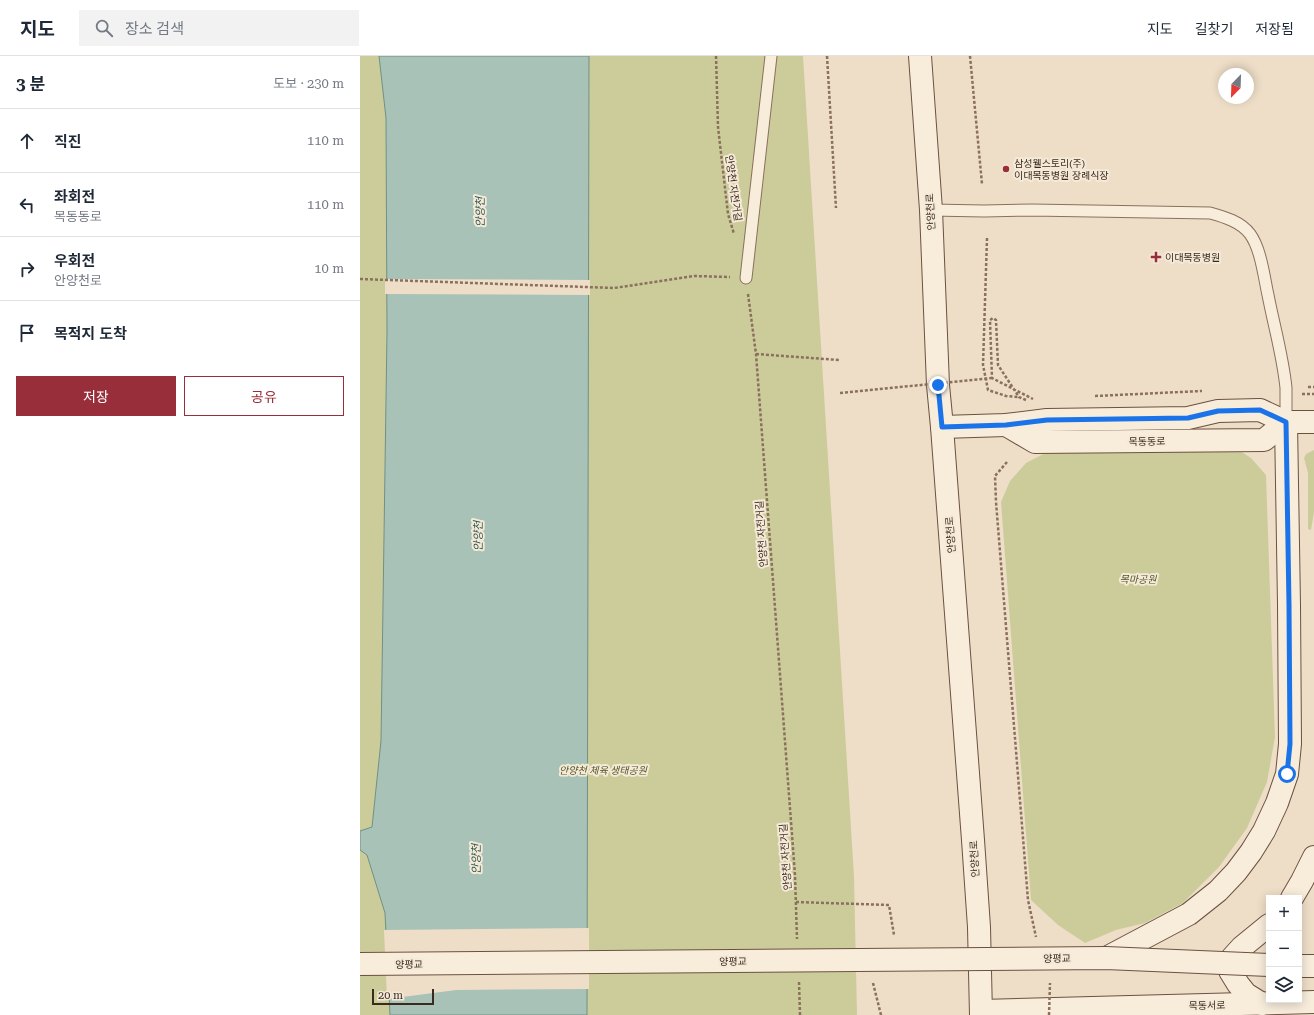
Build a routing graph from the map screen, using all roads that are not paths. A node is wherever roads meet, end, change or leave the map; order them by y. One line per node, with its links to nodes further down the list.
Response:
1 (771, 56): 4 (lane)
2 (920, 56): 3 (main road, 안양천로)
3 (931, 210): 5 (lane); 8 (main road, 안양천로)
4 (746, 278)
5 (1286, 422): 6 (main road); 7 (main road); 7 (main road, 목동동로); 13 (main road)
6 (1314, 422)
7 (1006, 425): 8 (main road)
8 (942, 427): 21 (main road, 안양천로)
9 (1314, 857): 10 (main road)
10 (1294, 895)
11 (1266, 927): 12 (main road)
12 (1242, 947): 18 (lane); 20 (main road)
13 (1106, 958): 14 (main road, 양평교, bridge); 15 (main road, bridge)
14 (360, 964)
15 (1266, 965)
16 (1302, 966): 17 (main road)
17 (1314, 966)
18 (1167, 967)
19 (1314, 1002): 20 (main road, 목동서로)
20 (1262, 1004): 21 (main road, 목동서로)
21 (981, 1013)

